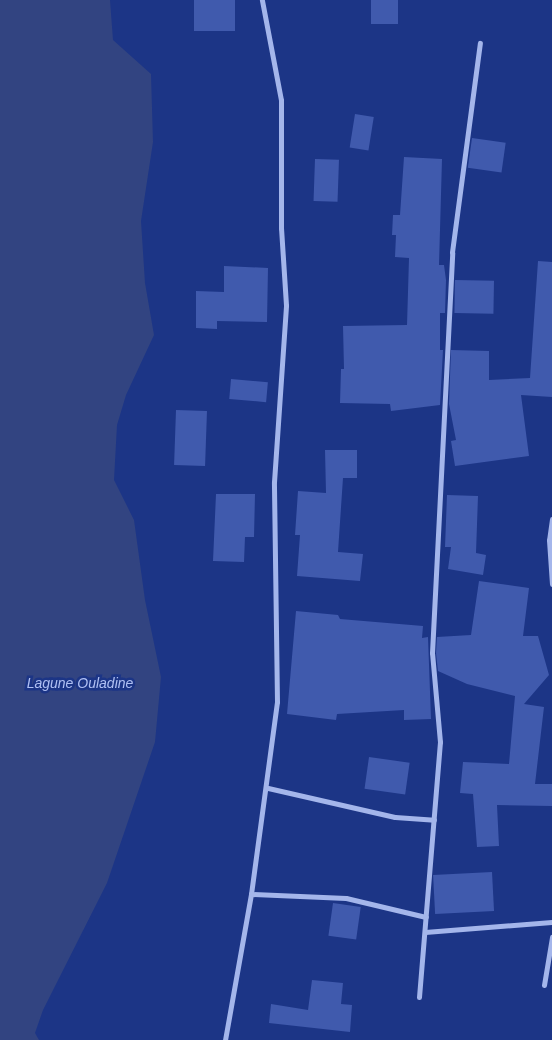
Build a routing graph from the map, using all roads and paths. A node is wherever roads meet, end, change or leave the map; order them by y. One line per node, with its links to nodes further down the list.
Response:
1 (262, 0): 5 (street)
2 (480, 43): 6 (street)
3 (552, 519): 4 (street)
4 (552, 584)
5 (268, 788): 6 (street); 7 (street)
6 (434, 820): 8 (street)
7 (251, 894): 8 (street); 14 (street)
8 (426, 917): 10 (street)
9 (552, 922): 10 (street)
10 (425, 932): 13 (street)
11 (552, 937): 12 (street)
12 (544, 985)
13 (419, 997)
14 (226, 1040)

